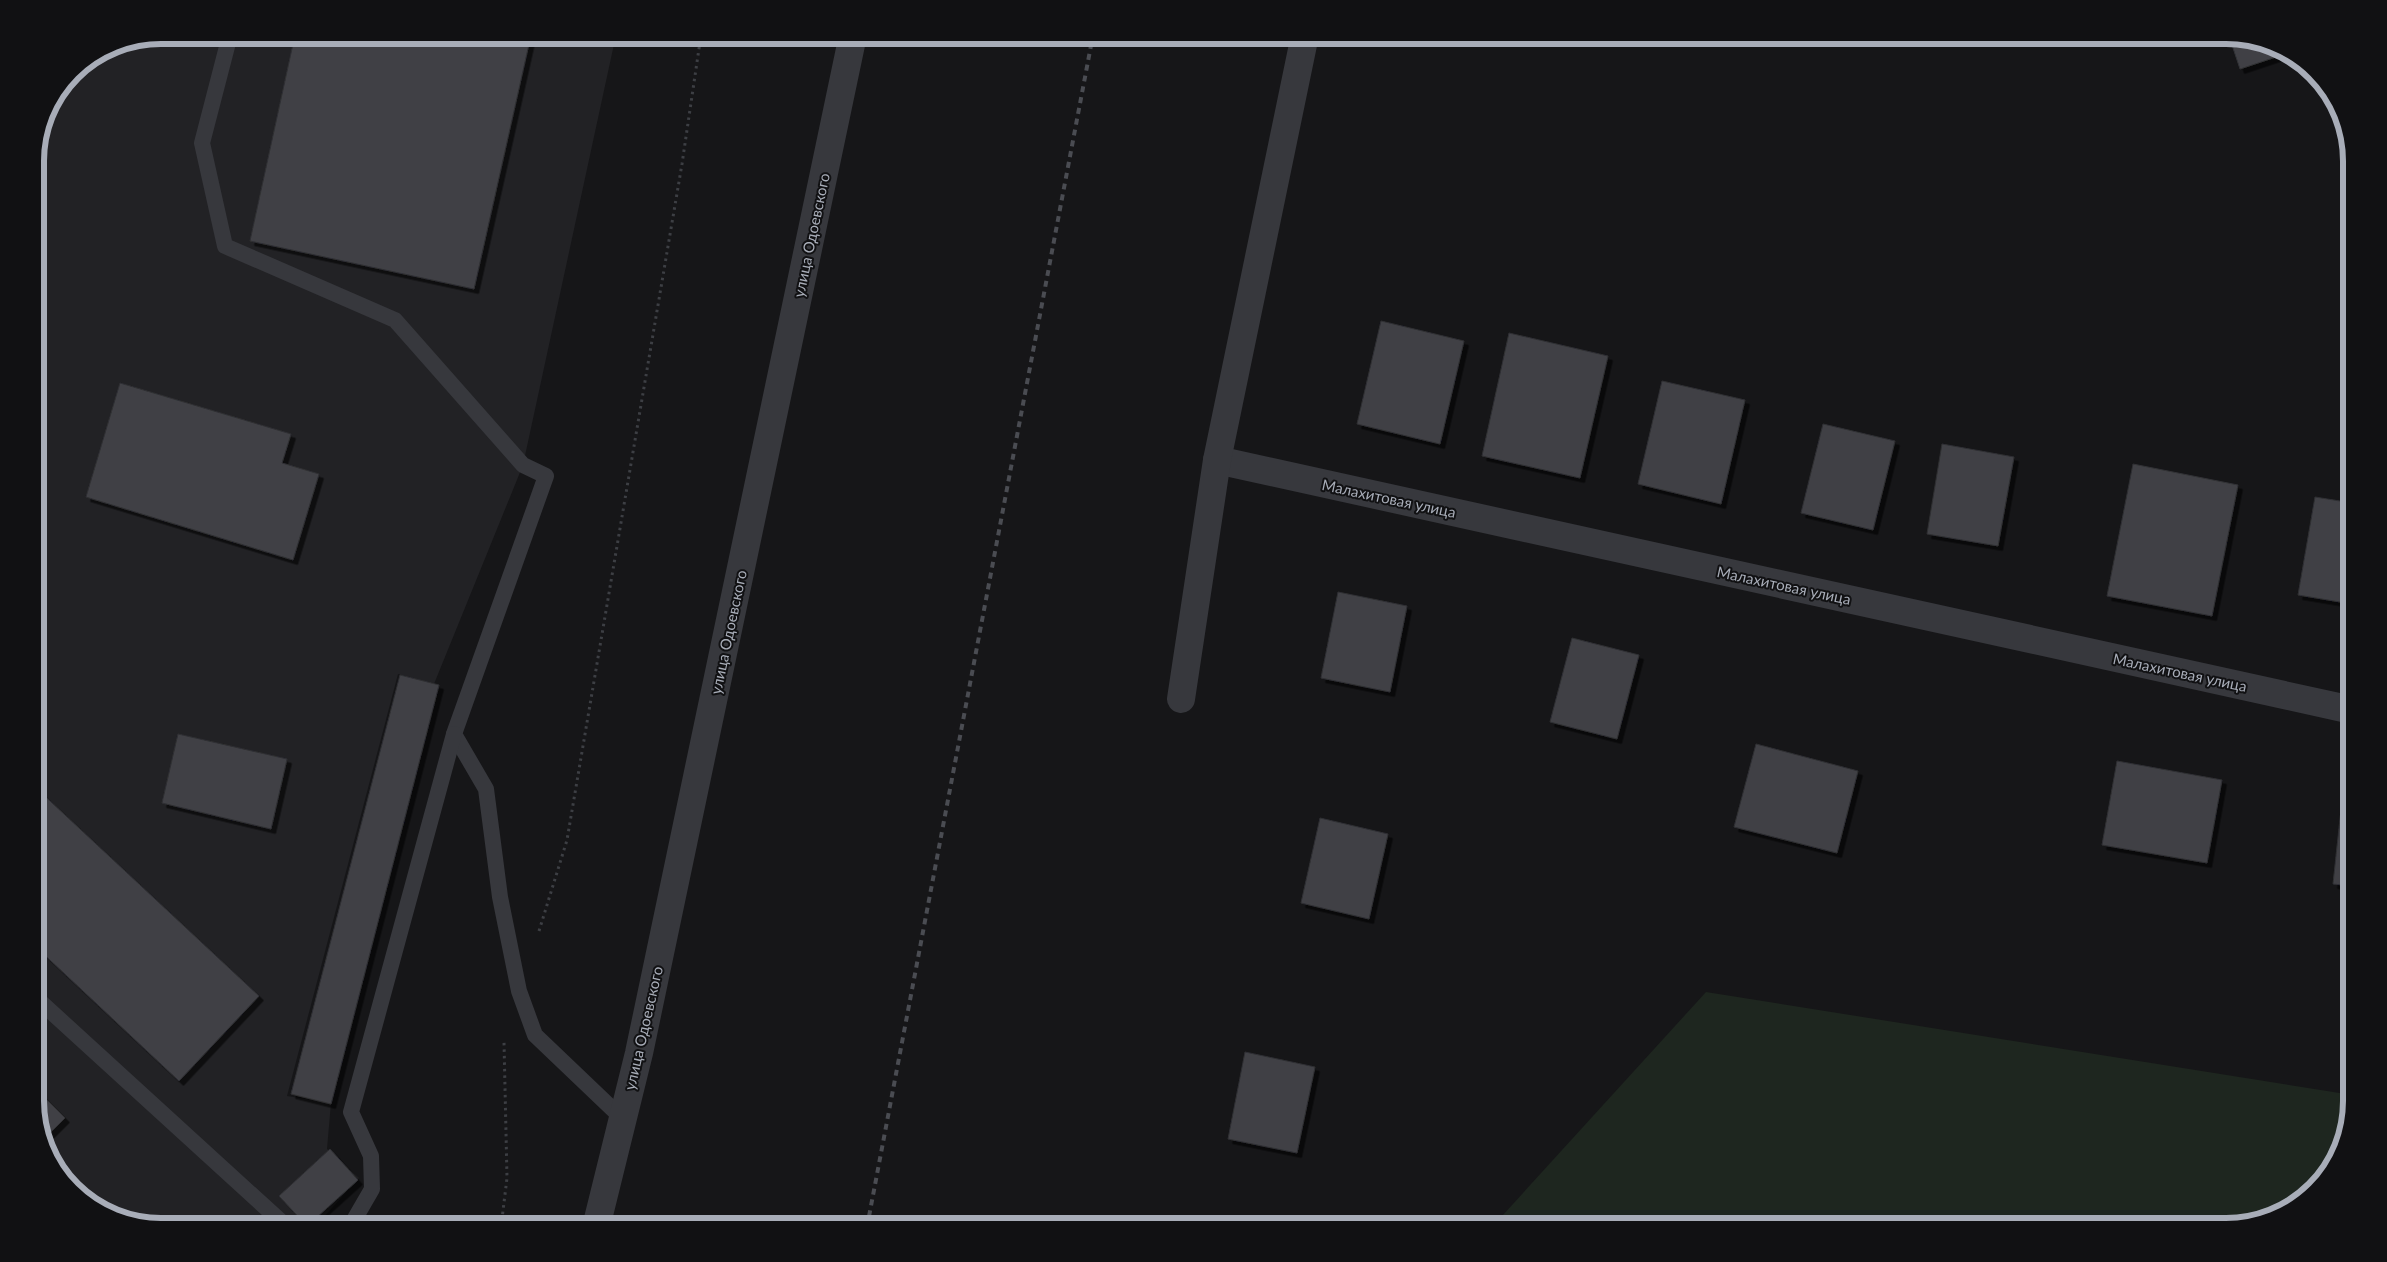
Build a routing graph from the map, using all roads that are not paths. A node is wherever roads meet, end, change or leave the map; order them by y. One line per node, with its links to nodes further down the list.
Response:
1 (228, 44): 7 (lane)
2 (851, 44): 9 (street, улица Одоевского)
3 (1303, 44): 4 (street)
4 (1217, 460): 5 (street); 6 (street, Малахитовая улица)
5 (1181, 699)
6 (2343, 708)
7 (454, 734): 9 (lane); 11 (lane)
8 (44, 1005): 10 (lane)
9 (623, 1119): 12 (street, улица Одоевского)
10 (277, 1218)
11 (355, 1218)
12 (598, 1218)

